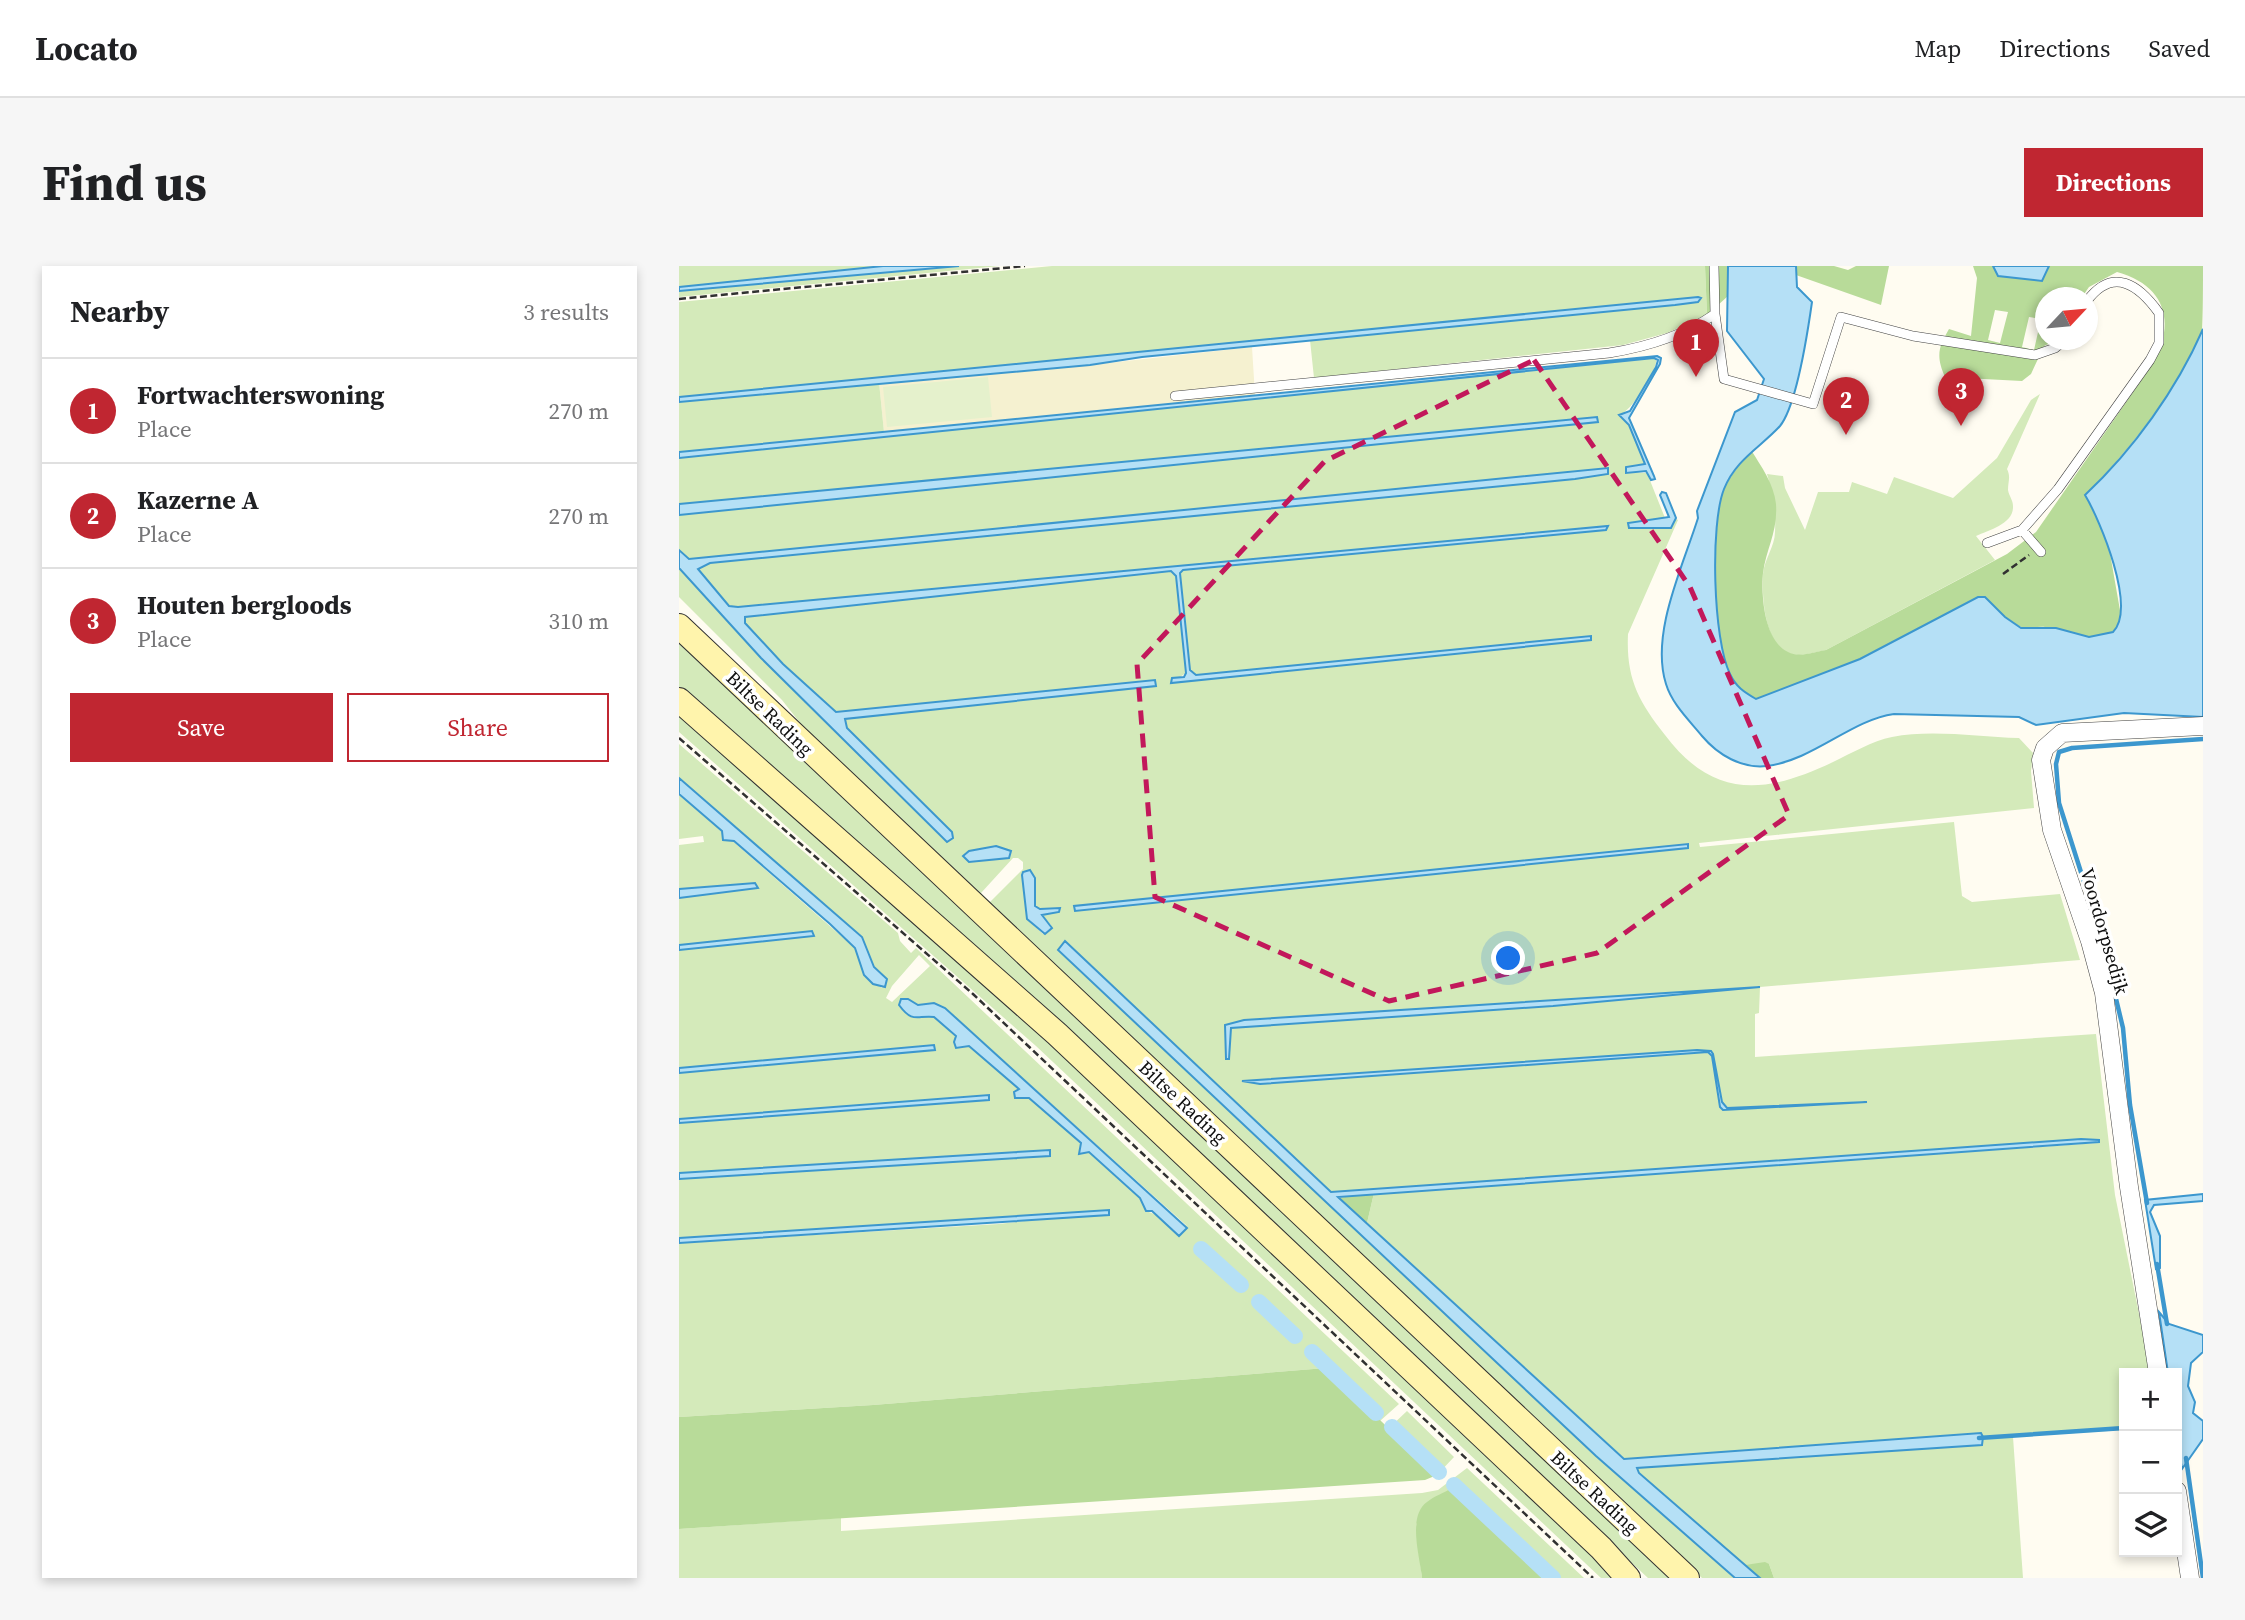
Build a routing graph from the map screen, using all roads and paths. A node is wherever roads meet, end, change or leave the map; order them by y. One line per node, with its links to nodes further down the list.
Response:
1 (1025, 266): 4 (path)
2 (1714, 266): 5 (lane)
3 (2098, 290): 8 (lane)
4 (679, 299)
5 (1715, 314): 6 (lane); 7 (lane)
6 (2049, 350)
7 (1175, 396)
8 (2022, 530): 9 (lane); 10 (lane)
9 (1987, 543)
10 (2041, 552)
11 (2021, 563): 12 (path)
12 (2003, 574)
13 (679, 626): 21 (main road, Biltse Rading)
14 (679, 700): 20 (main road, Biltse Rading)
15 (2203, 726): 17 (street, Voordorpsedijk)
16 (679, 738): 19 (path)
17 (2157, 1368)
18 (2177, 1494): 22 (street)
19 (1593, 1578)
20 (1628, 1578)
21 (1687, 1578)
22 (2190, 1578)

